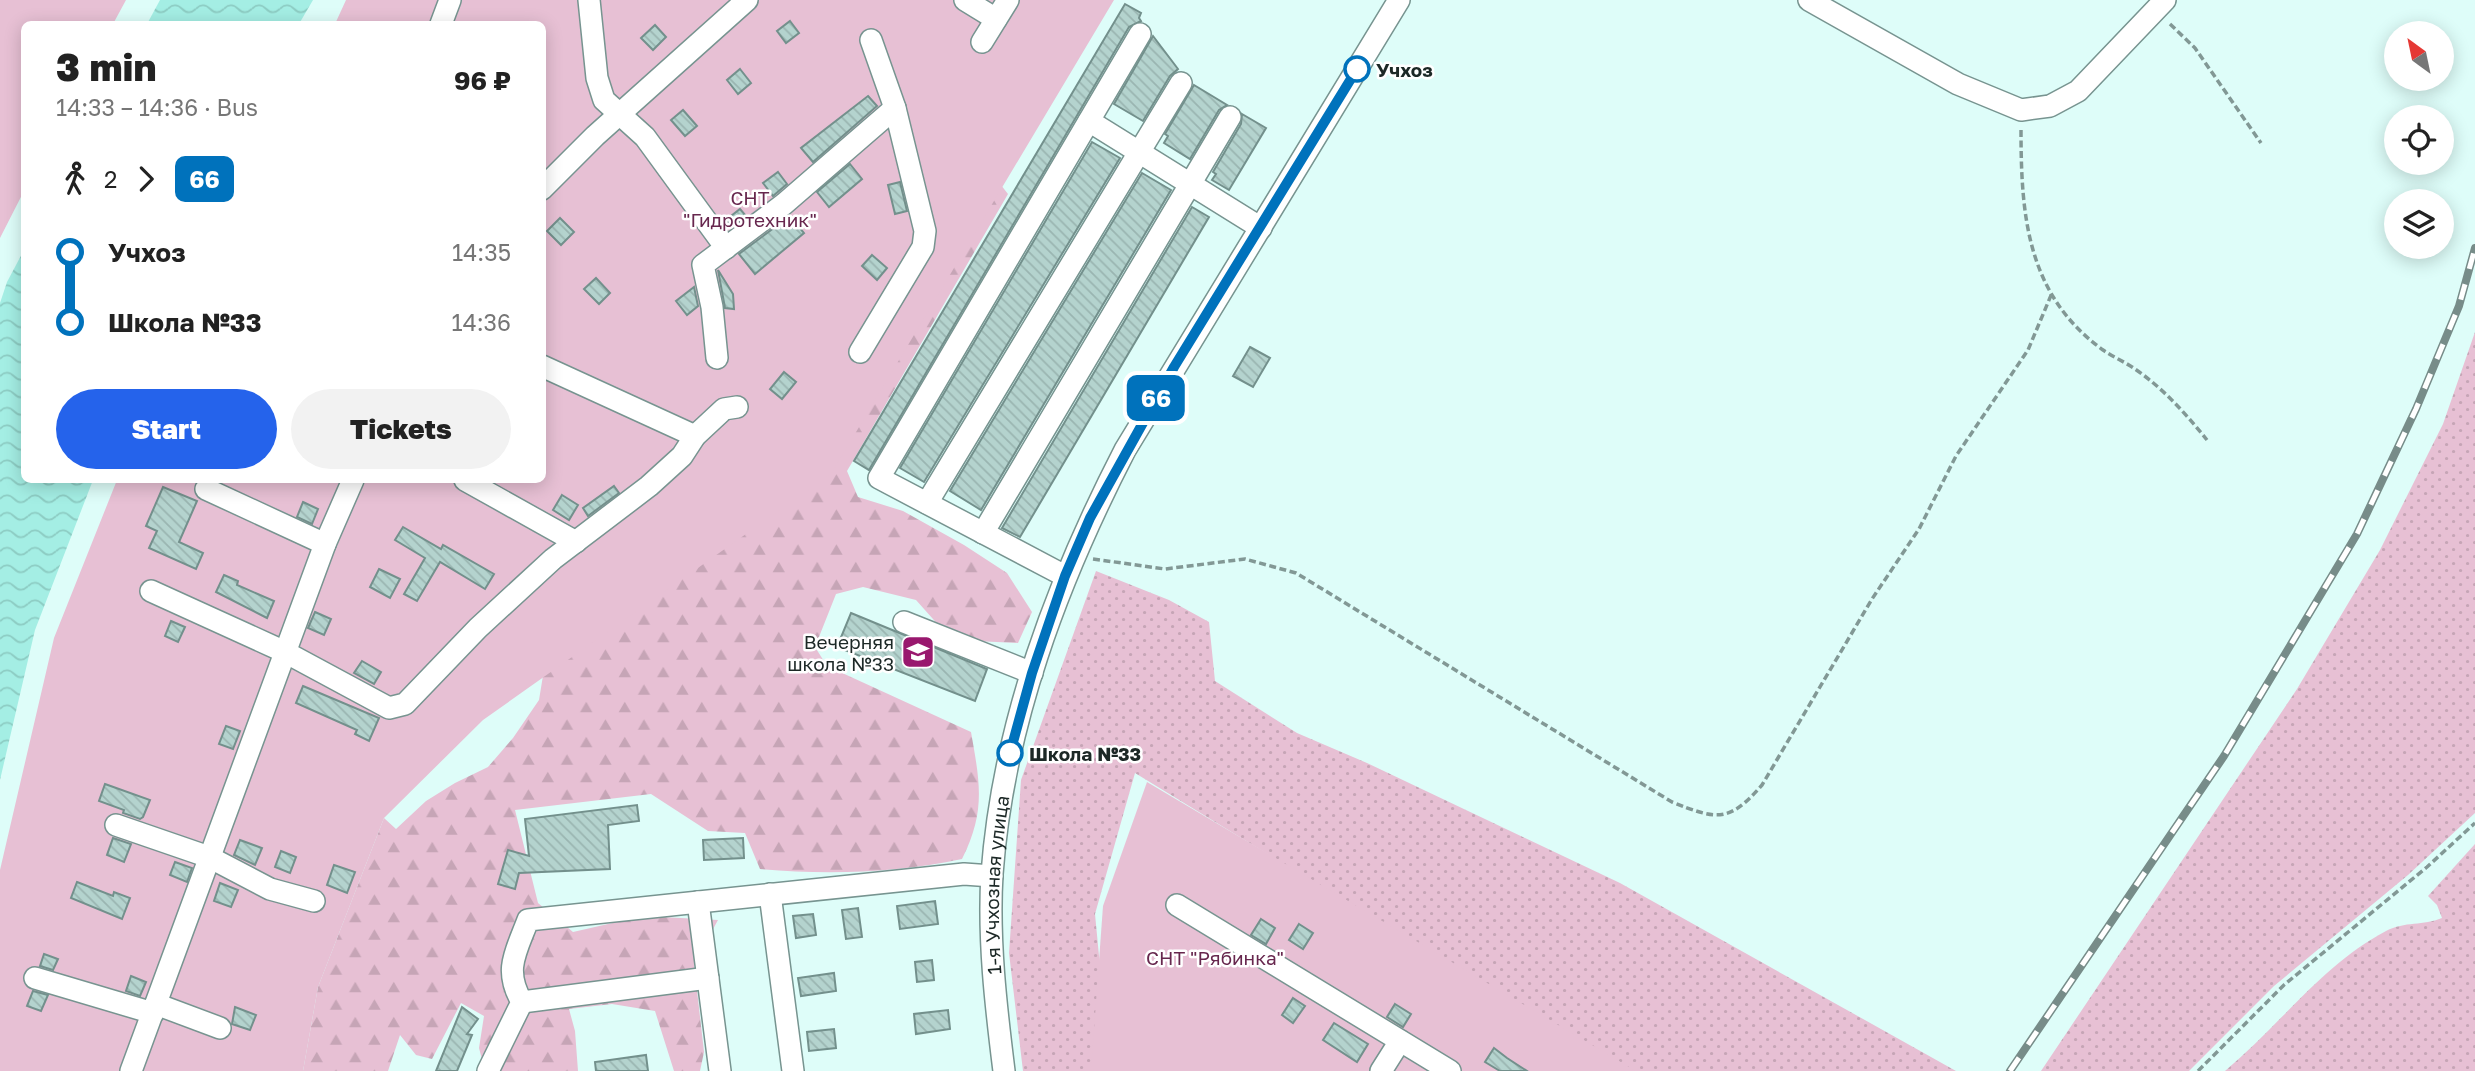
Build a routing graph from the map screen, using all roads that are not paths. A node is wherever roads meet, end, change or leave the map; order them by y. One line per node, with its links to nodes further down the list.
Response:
1 (450, 0): 10 (street)
2 (589, 0): 16 (street)
3 (747, 0): 16 (street)
4 (965, 0): 9 (street)
5 (1008, 0): 9 (street)
6 (1399, 0): 22 (street, 1-я Учхозная улица)
7 (1809, 0): 8 (street)
8 (2159, 7)
9 (996, 19): 13 (street)
10 (442, 21)
11 (1140, 34): 18 (street)
12 (871, 40): 15 (street)
13 (982, 42)
14 (1181, 82): 19 (street)
15 (895, 108): 23 (street); 24 (street)
16 (622, 113): 21 (street); 23 (street)
17 (1230, 117): 20 (street)
18 (1089, 121): 19 (street); 32 (street)
19 (1140, 151): 20 (street); 32 (street)
20 (1191, 182): 22 (street); 33 (street)
21 (546, 185)
22 (1261, 228): 36 (street, 1-я Учхозная улица)
23 (726, 248): 25 (street)
24 (860, 352)
25 (718, 358)
26 (546, 368): 28 (street)
27 (737, 407): 28 (street)
28 (695, 436): 34 (street)
29 (352, 483): 35 (street)
30 (470, 483): 34 (street)
31 (206, 489): 35 (street)
32 (927, 503): 33 (street)
33 (983, 533): 36 (street)
34 (576, 542): 39 (street)
35 (325, 544): 39 (street)
36 (1065, 576): 40 (street, 1-я Учхозная улица)
37 (151, 591): 39 (street)
38 (904, 622): 40 (street)
39 (285, 652): 42 (street)
40 (1032, 673): 43 (street, 1-я Учхозная улица)
41 (116, 825): 42 (street)
42 (209, 857): 45 (street); 51 (street)
43 (992, 876): 44 (street); 58 (street, 1-я Учхозная улица)
44 (770, 894): 46 (street); 57 (street)
45 (314, 901)
46 (698, 902): 49 (street); 50 (street)
47 (1177, 905): 53 (street)
48 (35, 978): 51 (street)
49 (708, 978): 50 (street); 56 (street)
50 (522, 1002): 55 (street)
51 (154, 1009): 52 (street); 54 (street)
52 (220, 1028)
53 (1400, 1041): 59 (street); 60 (street)
54 (131, 1071)
55 (488, 1071)
56 (720, 1071)
57 (793, 1071)
58 (1004, 1071)
59 (1381, 1071)
60 (1450, 1071)

